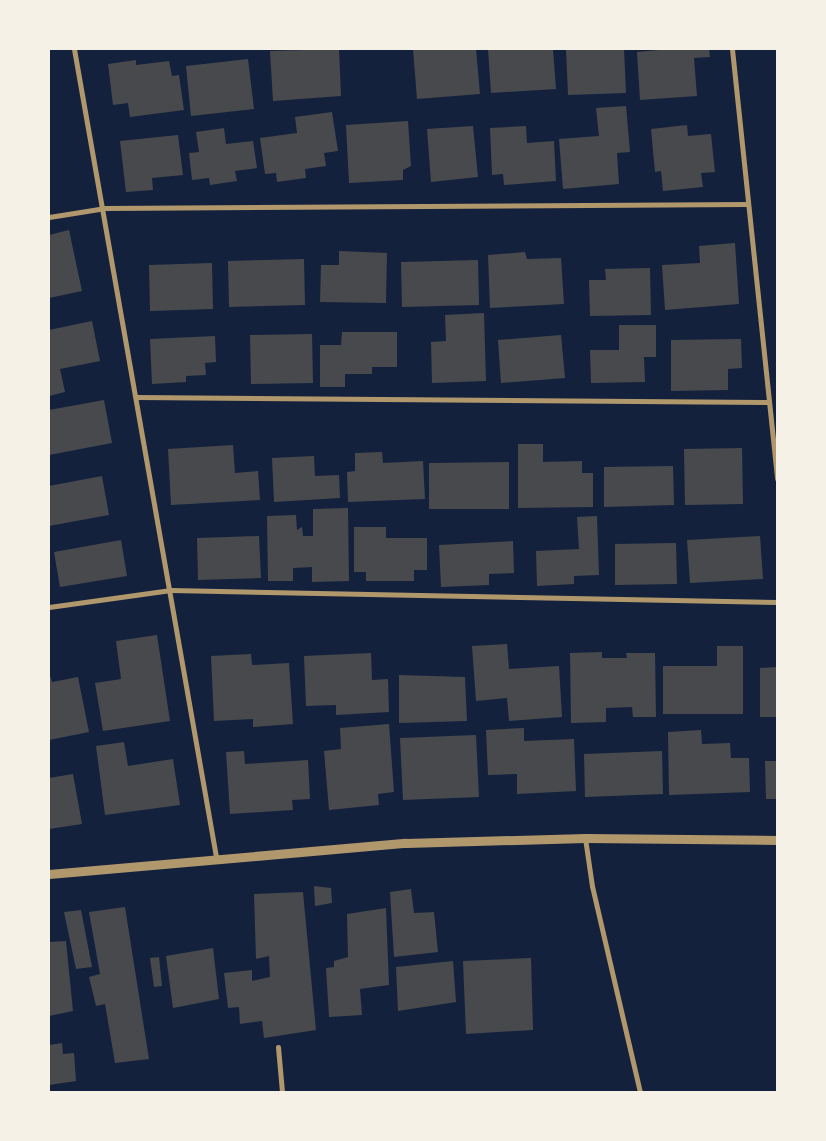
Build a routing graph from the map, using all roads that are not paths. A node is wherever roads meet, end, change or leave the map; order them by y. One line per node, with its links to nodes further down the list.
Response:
1 (74, 49): 4 (street)
2 (732, 49): 3 (street)
3 (747, 204): 4 (street); 7 (street)
4 (105, 208): 5 (street); 6 (street)
5 (49, 217)
6 (136, 397): 7 (street); 9 (street)
7 (769, 402): 8 (street)
8 (777, 479)
9 (171, 590): 10 (street); 11 (street); 14 (street)
10 (777, 602)
11 (49, 607)
12 (585, 838): 13 (street); 14 (street); 18 (street)
13 (777, 840)
14 (216, 857): 15 (street)
15 (49, 874)
16 (278, 1047): 17 (street)
17 (282, 1092)
18 (640, 1092)

